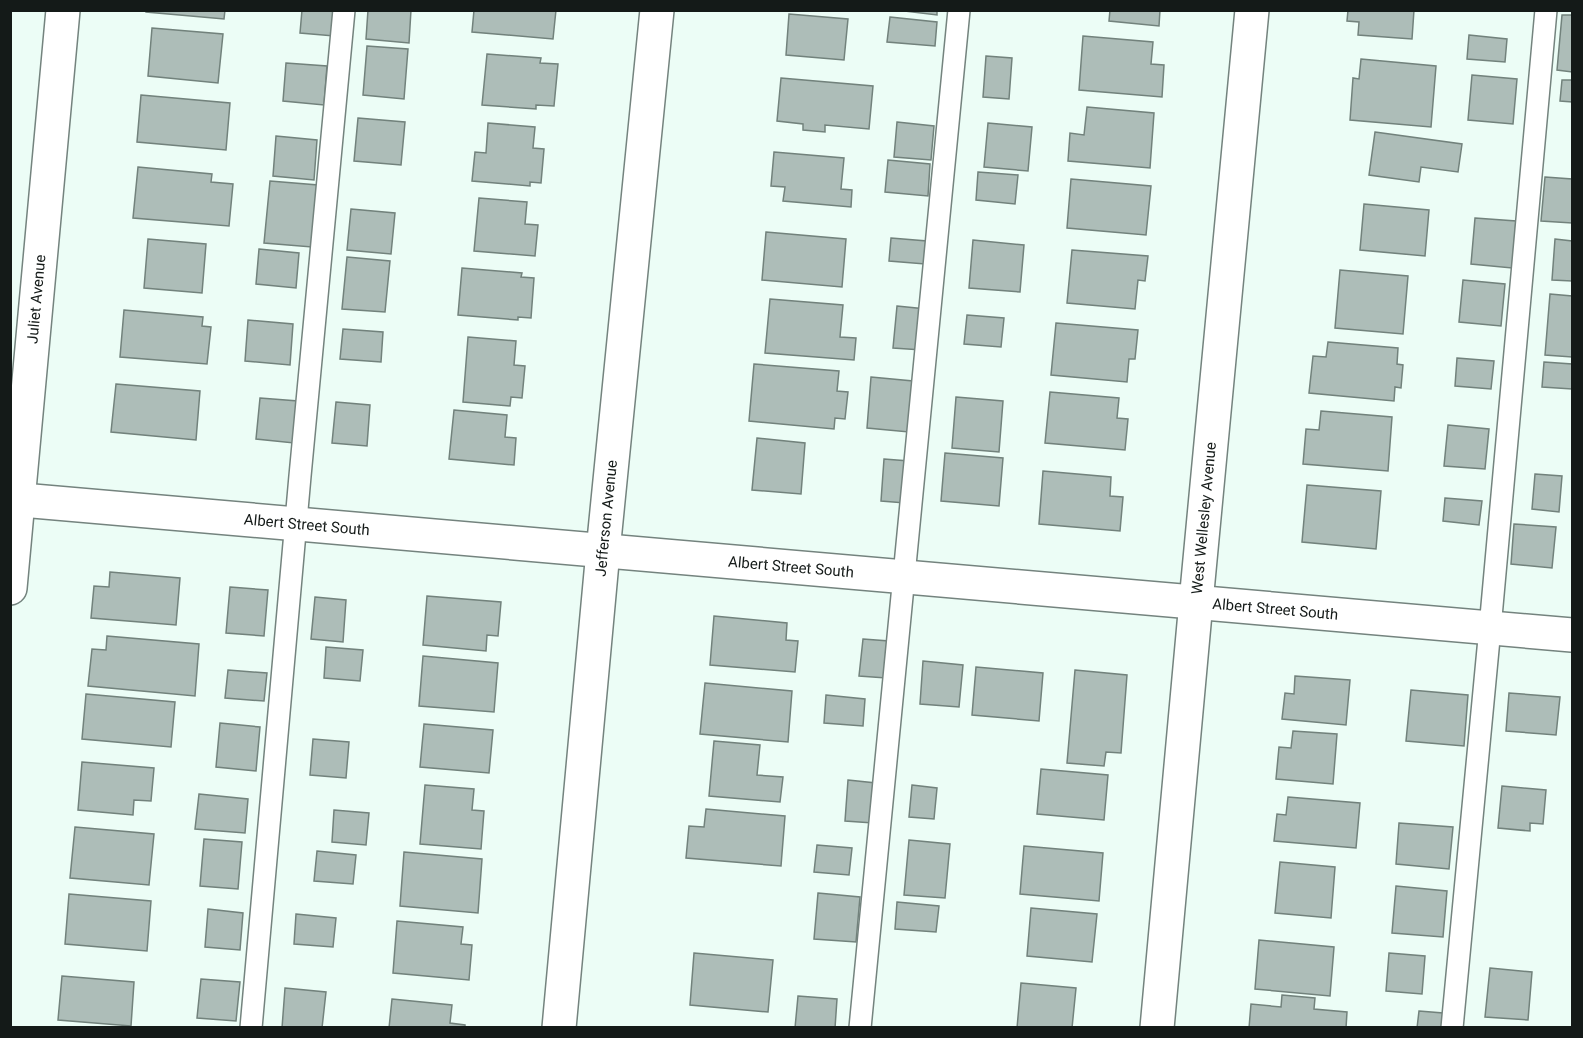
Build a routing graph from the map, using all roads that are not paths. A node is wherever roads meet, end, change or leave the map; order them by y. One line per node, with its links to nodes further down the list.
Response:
1 (63, 10): 7 (street, Juliet Avenue)
2 (344, 10): 8 (lane)
3 (657, 10): 9 (street, Jefferson Avenue)
4 (959, 10): 10 (lane)
5 (1252, 10): 12 (street, West Wellesley Avenue)
6 (1546, 10): 13 (lane)
7 (15, 500): 8 (street, Albert Street South); 11 (street, Juliet Avenue)
8 (295, 524): 9 (street, Albert Street South); 15 (lane)
9 (603, 551): 10 (street, Albert Street South); 16 (street, Jefferson Avenue)
10 (903, 577): 12 (street, Albert Street South); 17 (lane)
11 (10, 588)
12 (1196, 602): 13 (street, Albert Street South); 18 (street, West Wellesley Avenue)
13 (1490, 628): 14 (street, Albert Street South); 19 (lane)
14 (1572, 635)
15 (251, 1028)
16 (560, 1028)
17 (860, 1028)
18 (1157, 1028)
19 (1452, 1028)

